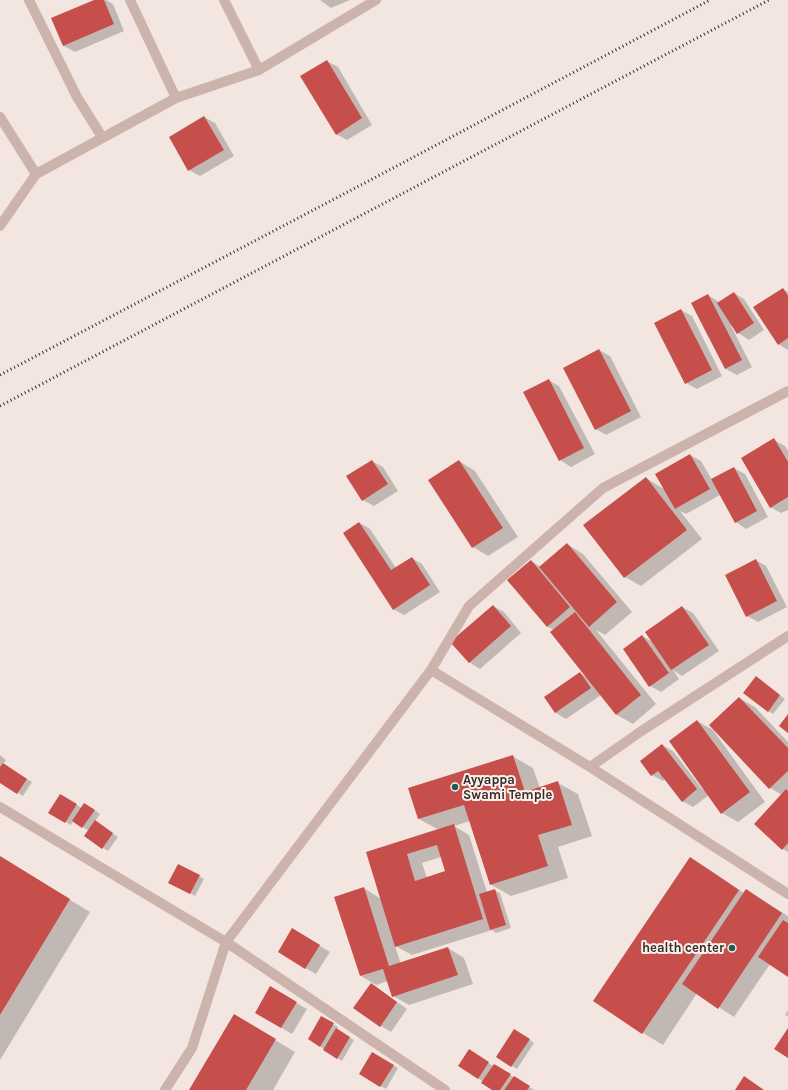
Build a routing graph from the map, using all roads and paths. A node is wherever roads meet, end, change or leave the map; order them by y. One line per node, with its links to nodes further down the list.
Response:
1 (29, 0): 8 (street)
2 (130, 0): 6 (street)
3 (224, 0): 5 (street)
4 (376, 0): 5 (street)
5 (259, 70): 6 (street)
6 (176, 98): 8 (street)
7 (0, 117): 9 (street)
8 (102, 137): 9 (street)
9 (36, 174): 10 (street)
10 (0, 226)
11 (788, 391): 13 (street)
12 (788, 636): 14 (street)
13 (431, 670): 14 (street); 17 (street)
14 (590, 767): 16 (street)
15 (0, 807): 17 (street)
16 (788, 894)
17 (226, 942): 18 (street); 19 (street)
18 (165, 1090)
19 (445, 1090)

